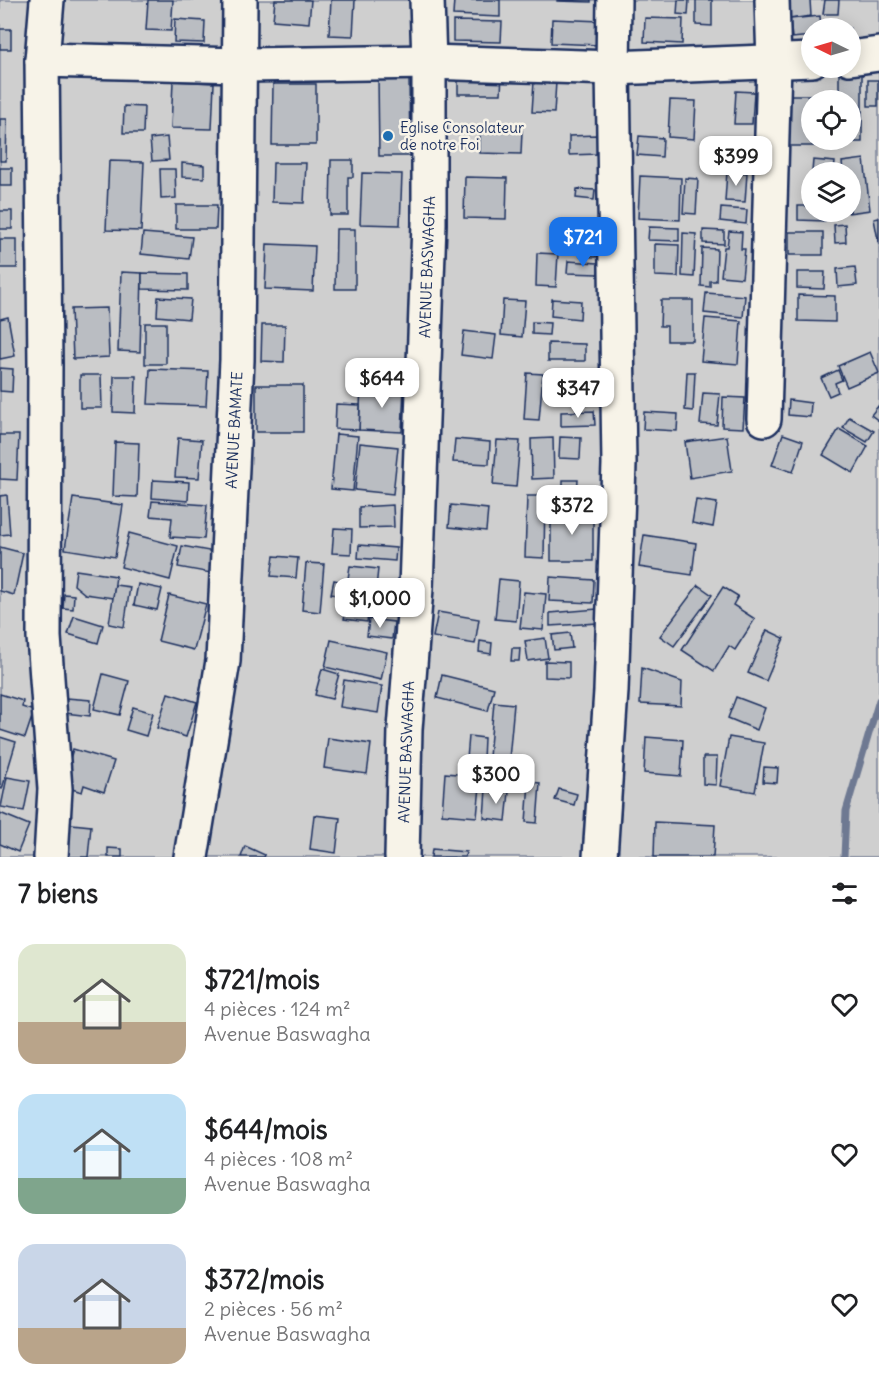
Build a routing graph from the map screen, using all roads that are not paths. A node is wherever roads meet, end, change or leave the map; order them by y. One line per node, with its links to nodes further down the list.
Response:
1 (46, 0): 8 (street)
2 (240, 0): 12 (street, AVENUE BAMATE)
3 (427, 0): 10 (street, AVENUE BASWAGHA)
4 (614, 0): 13 (street)
5 (772, 0): 11 (street)
6 (879, 54): 7 (street)
7 (861, 56)
8 (42, 60): 12 (street); 15 (street)
9 (801, 61): 11 (street)
10 (429, 62): 12 (street); 13 (street); 17 (street, AVENUE BASWAGHA)
11 (774, 63): 13 (street); 14 (street)
12 (240, 65): 16 (street, AVENUE BAMATE)
13 (613, 68): 18 (street)
14 (764, 419)
15 (51, 857)
16 (191, 857)
17 (402, 857)
18 (600, 857)

